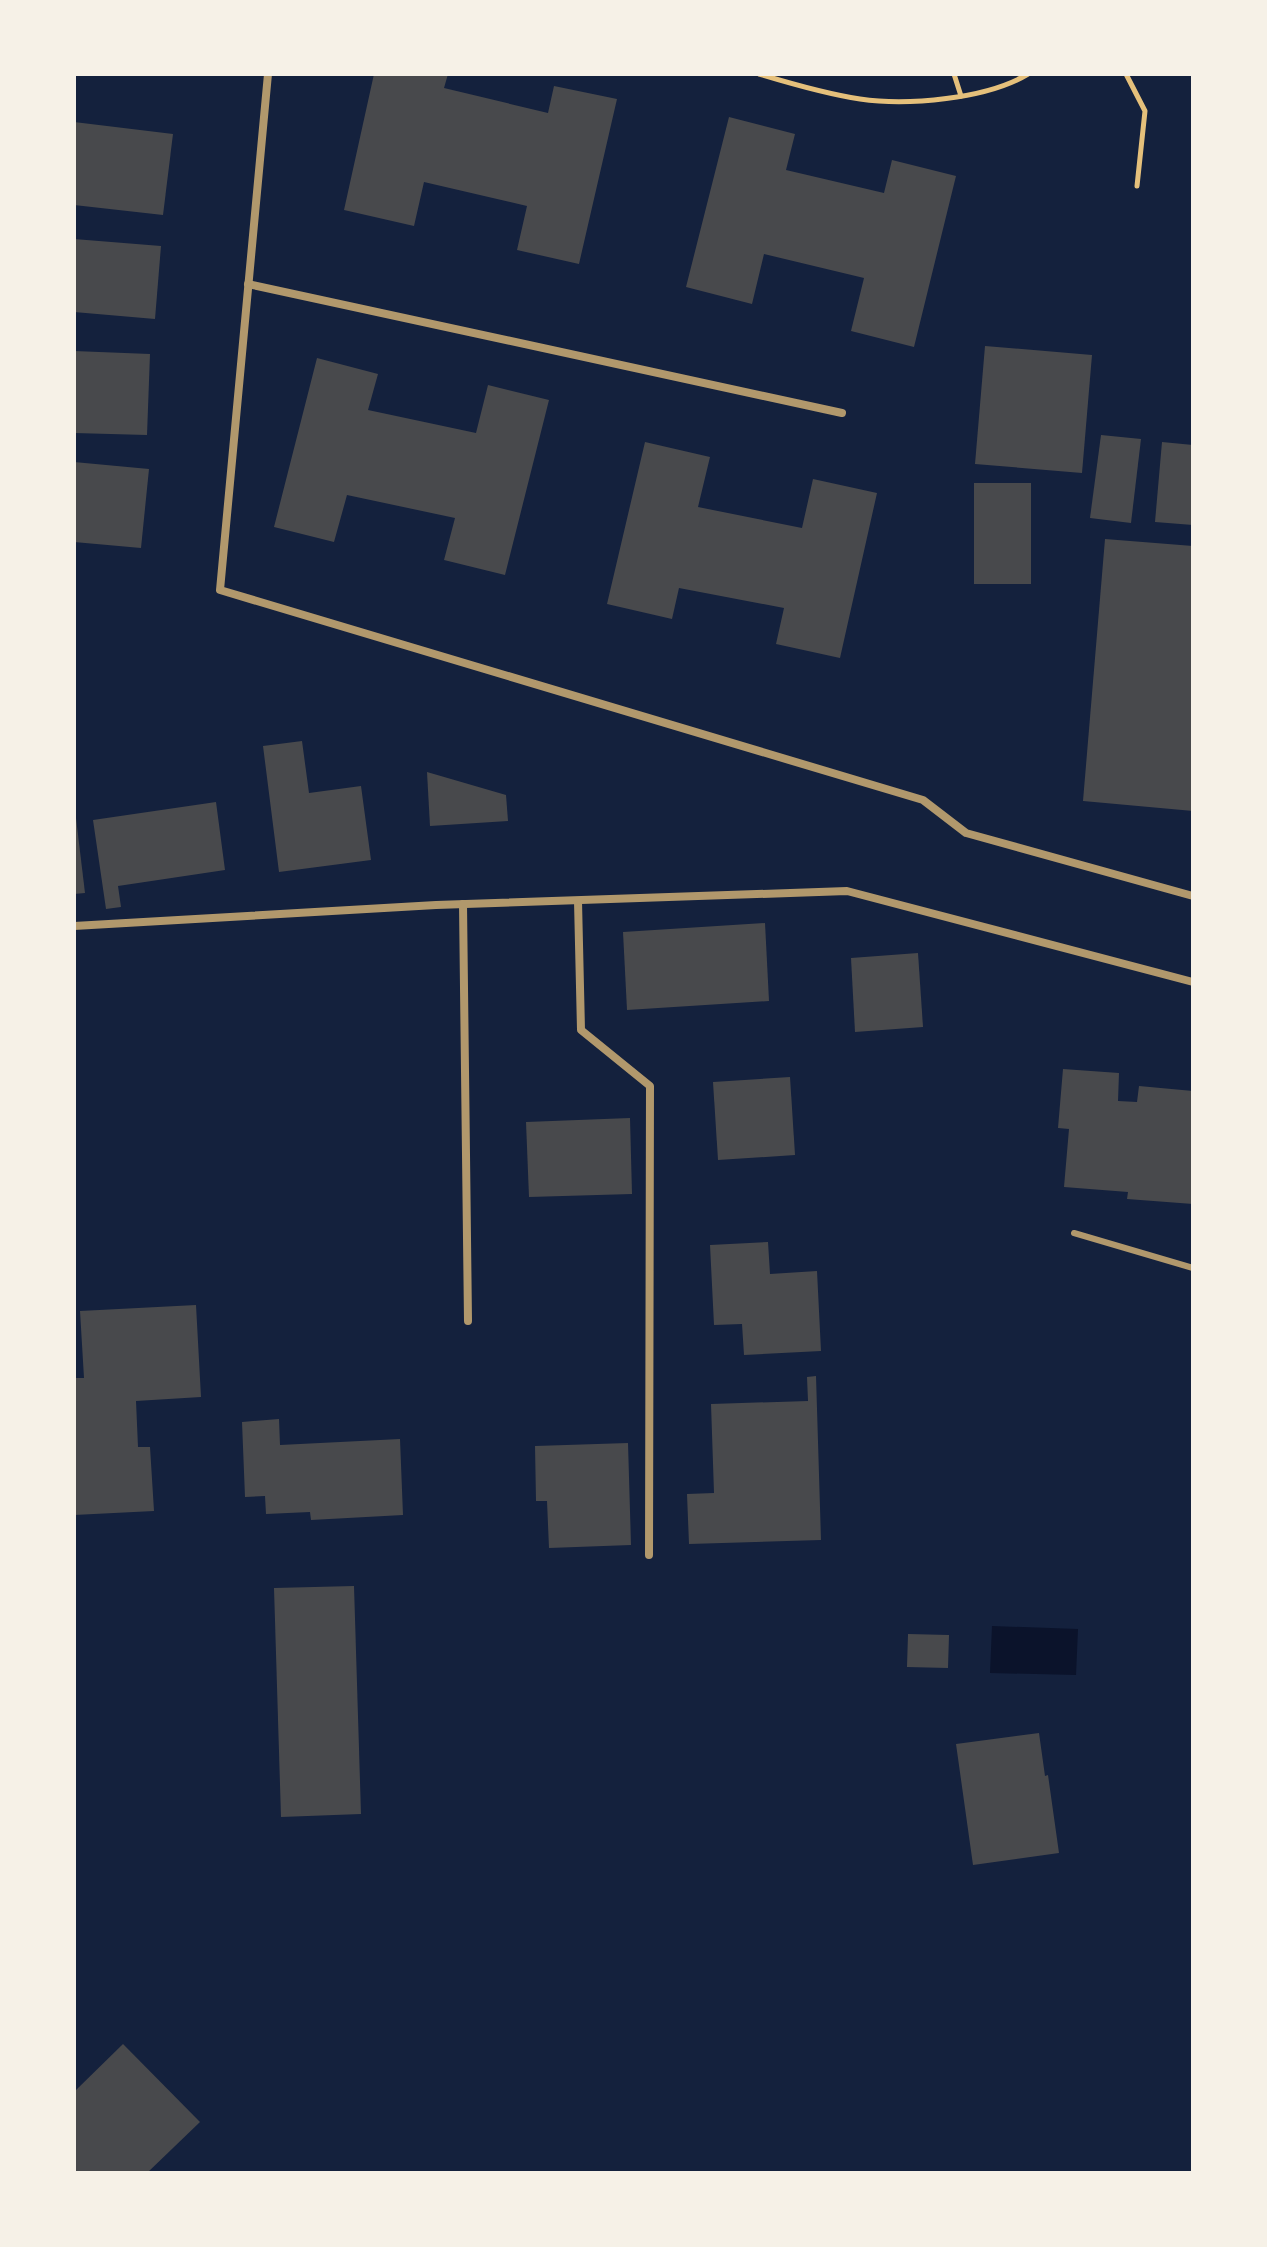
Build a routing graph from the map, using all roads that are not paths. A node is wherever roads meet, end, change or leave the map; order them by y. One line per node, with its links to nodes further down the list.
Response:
1 (268, 74): 2 (street)
2 (248, 284): 3 (street); 4 (street)
3 (842, 413)
4 (1193, 896)
5 (578, 901): 6 (street); 8 (street); 12 (street)
6 (463, 904): 7 (street); 11 (street)
7 (74, 926)
8 (1193, 982)
9 (1074, 1233): 10 (lane)
10 (1193, 1268)
11 (468, 1321)
12 (649, 1555)

